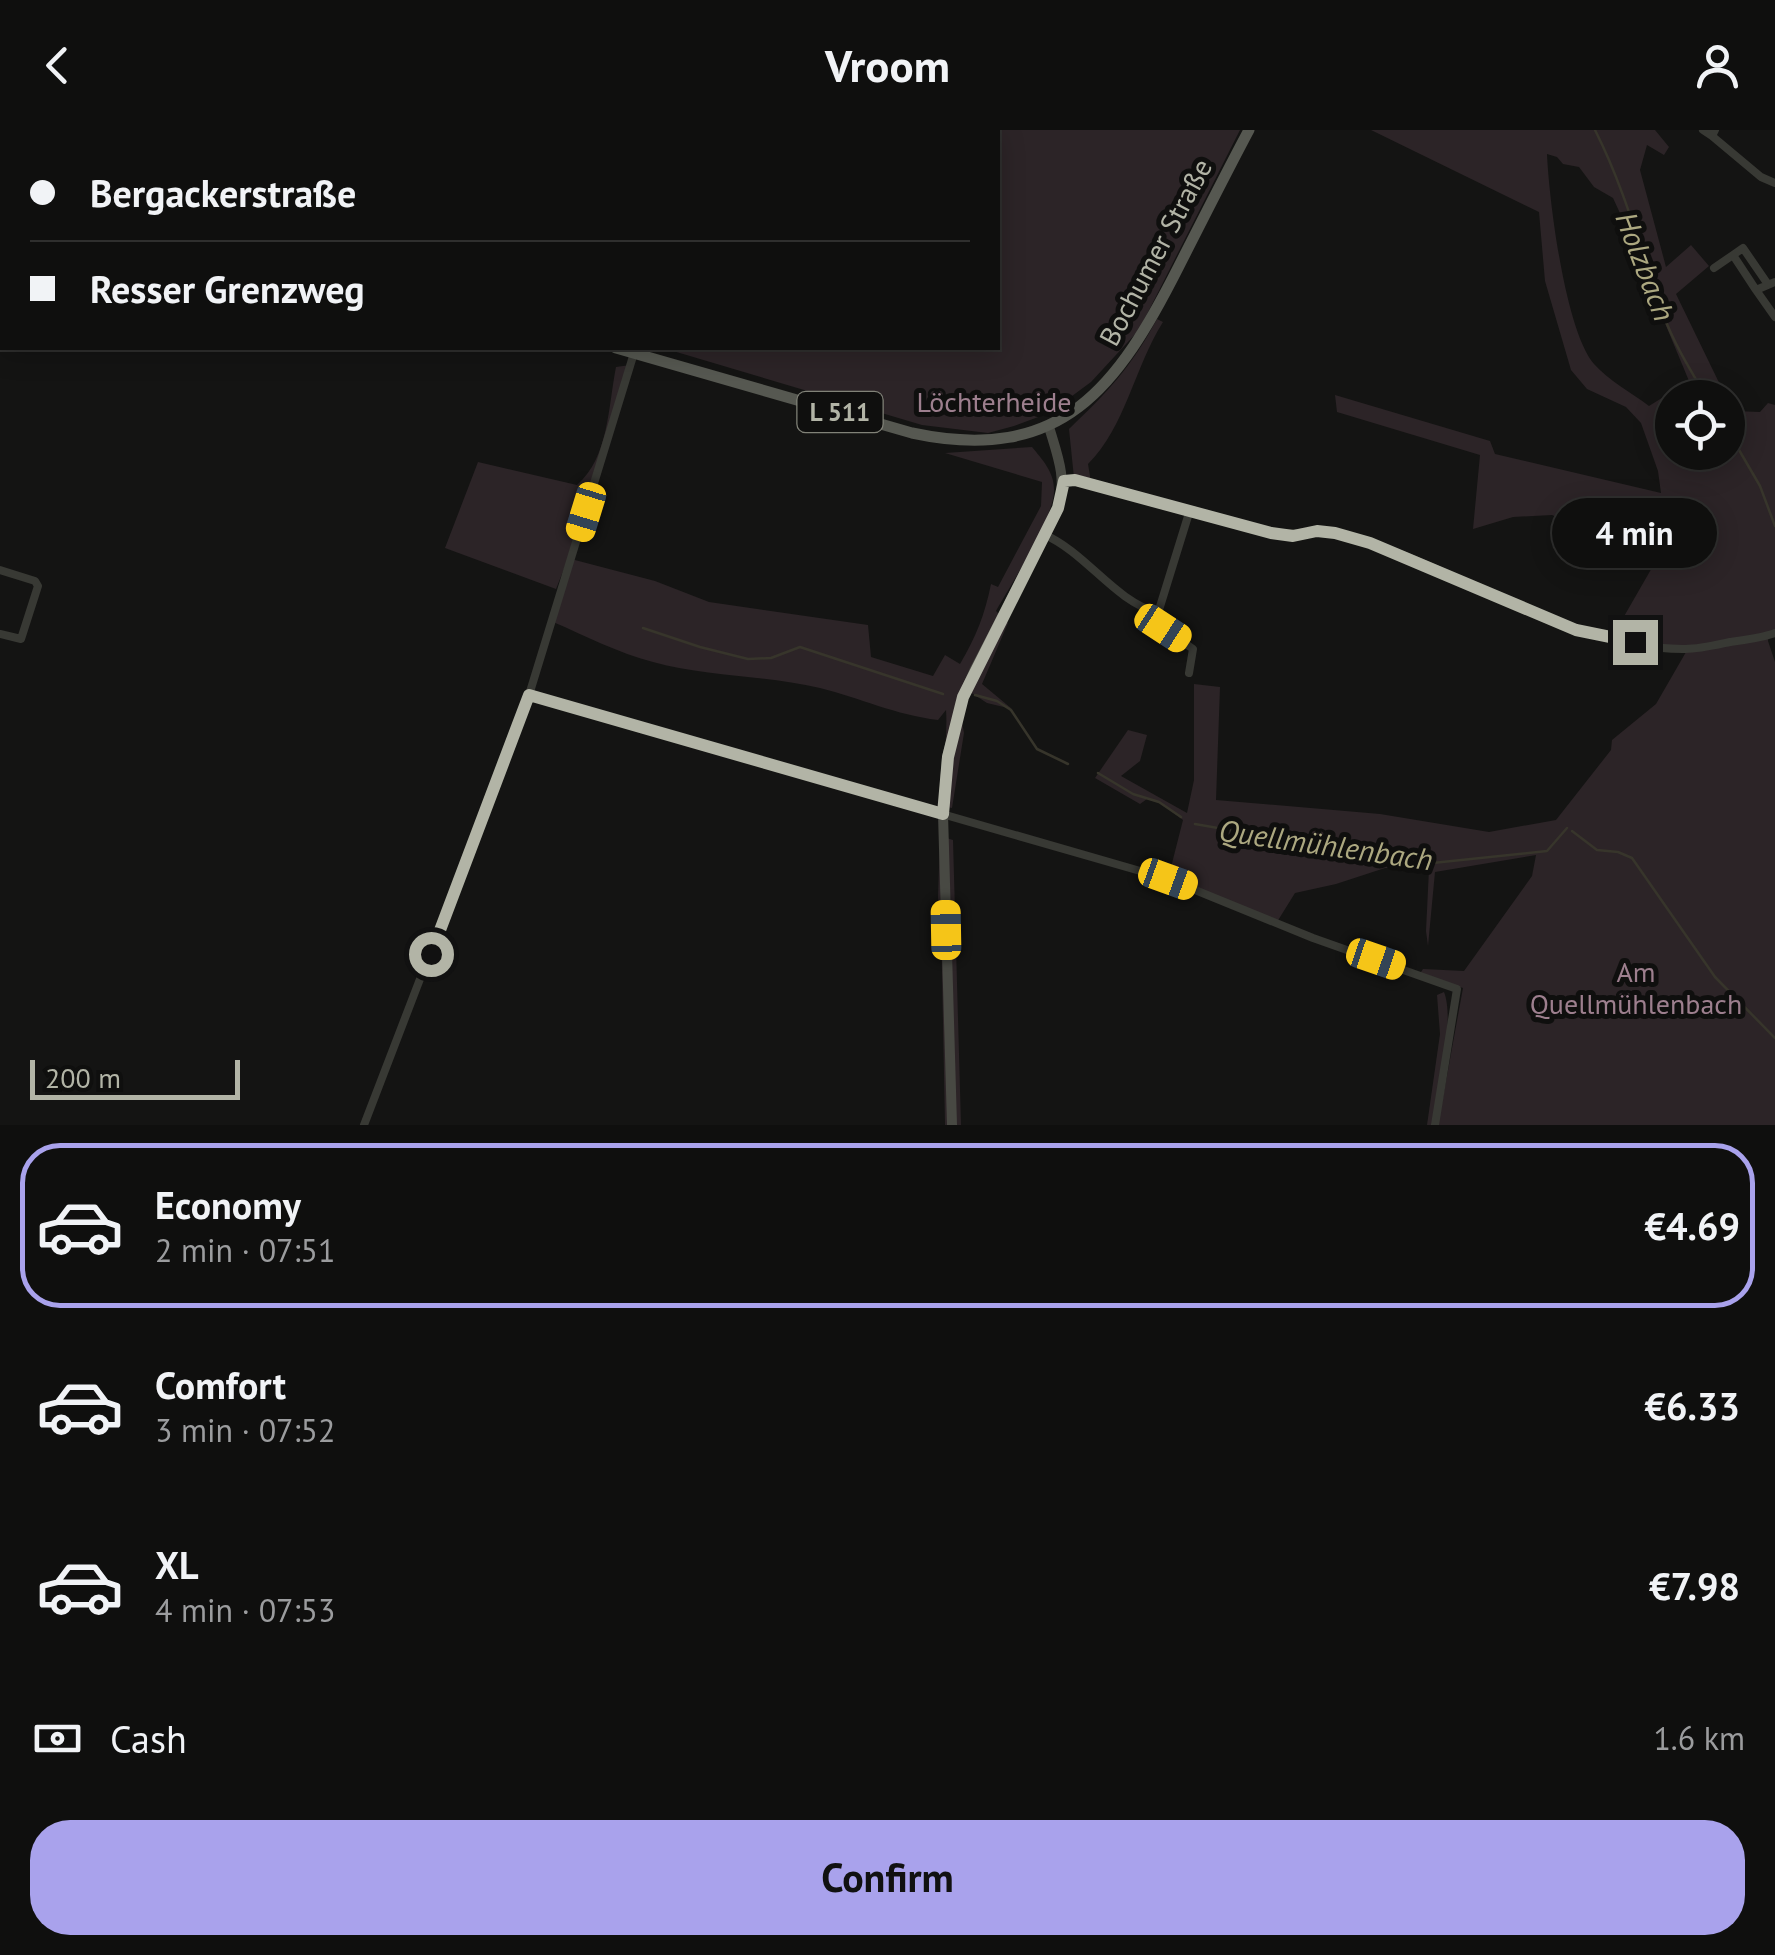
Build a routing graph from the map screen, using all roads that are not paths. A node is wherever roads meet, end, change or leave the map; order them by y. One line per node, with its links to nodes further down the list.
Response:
1 (1248, 130): 12 (main road, Bochumer Straße / L 511)
2 (1702, 130): 3 (street)
3 (1714, 133): 4 (street)
4 (1775, 183)
5 (1734, 255): 6 (street); 7 (street); 8 (street)
6 (1714, 268)
7 (1771, 283): 8 (street)
8 (1756, 290): 9 (street)
9 (1775, 317)
10 (625, 350): 11 (main road, L 511)
11 (634, 352): 12 (main road, L 511); 21 (street)
12 (1049, 427): 13 (main road)
13 (1064, 481): 14 (street); 15 (main road)
14 (1189, 513): 17 (street); 19 (street)
15 (1043, 534): 17 (street); 22 (main road)
16 (0, 570): 18 (street)
17 (1158, 612): 20 (street)
18 (0, 634)
19 (1772, 634)
20 (1189, 673)
21 (529, 695): 22 (street); 23 (street)
22 (943, 814): 24 (main road); 25 (street)
23 (364, 1125)
24 (952, 1125)
25 (1435, 1125)

